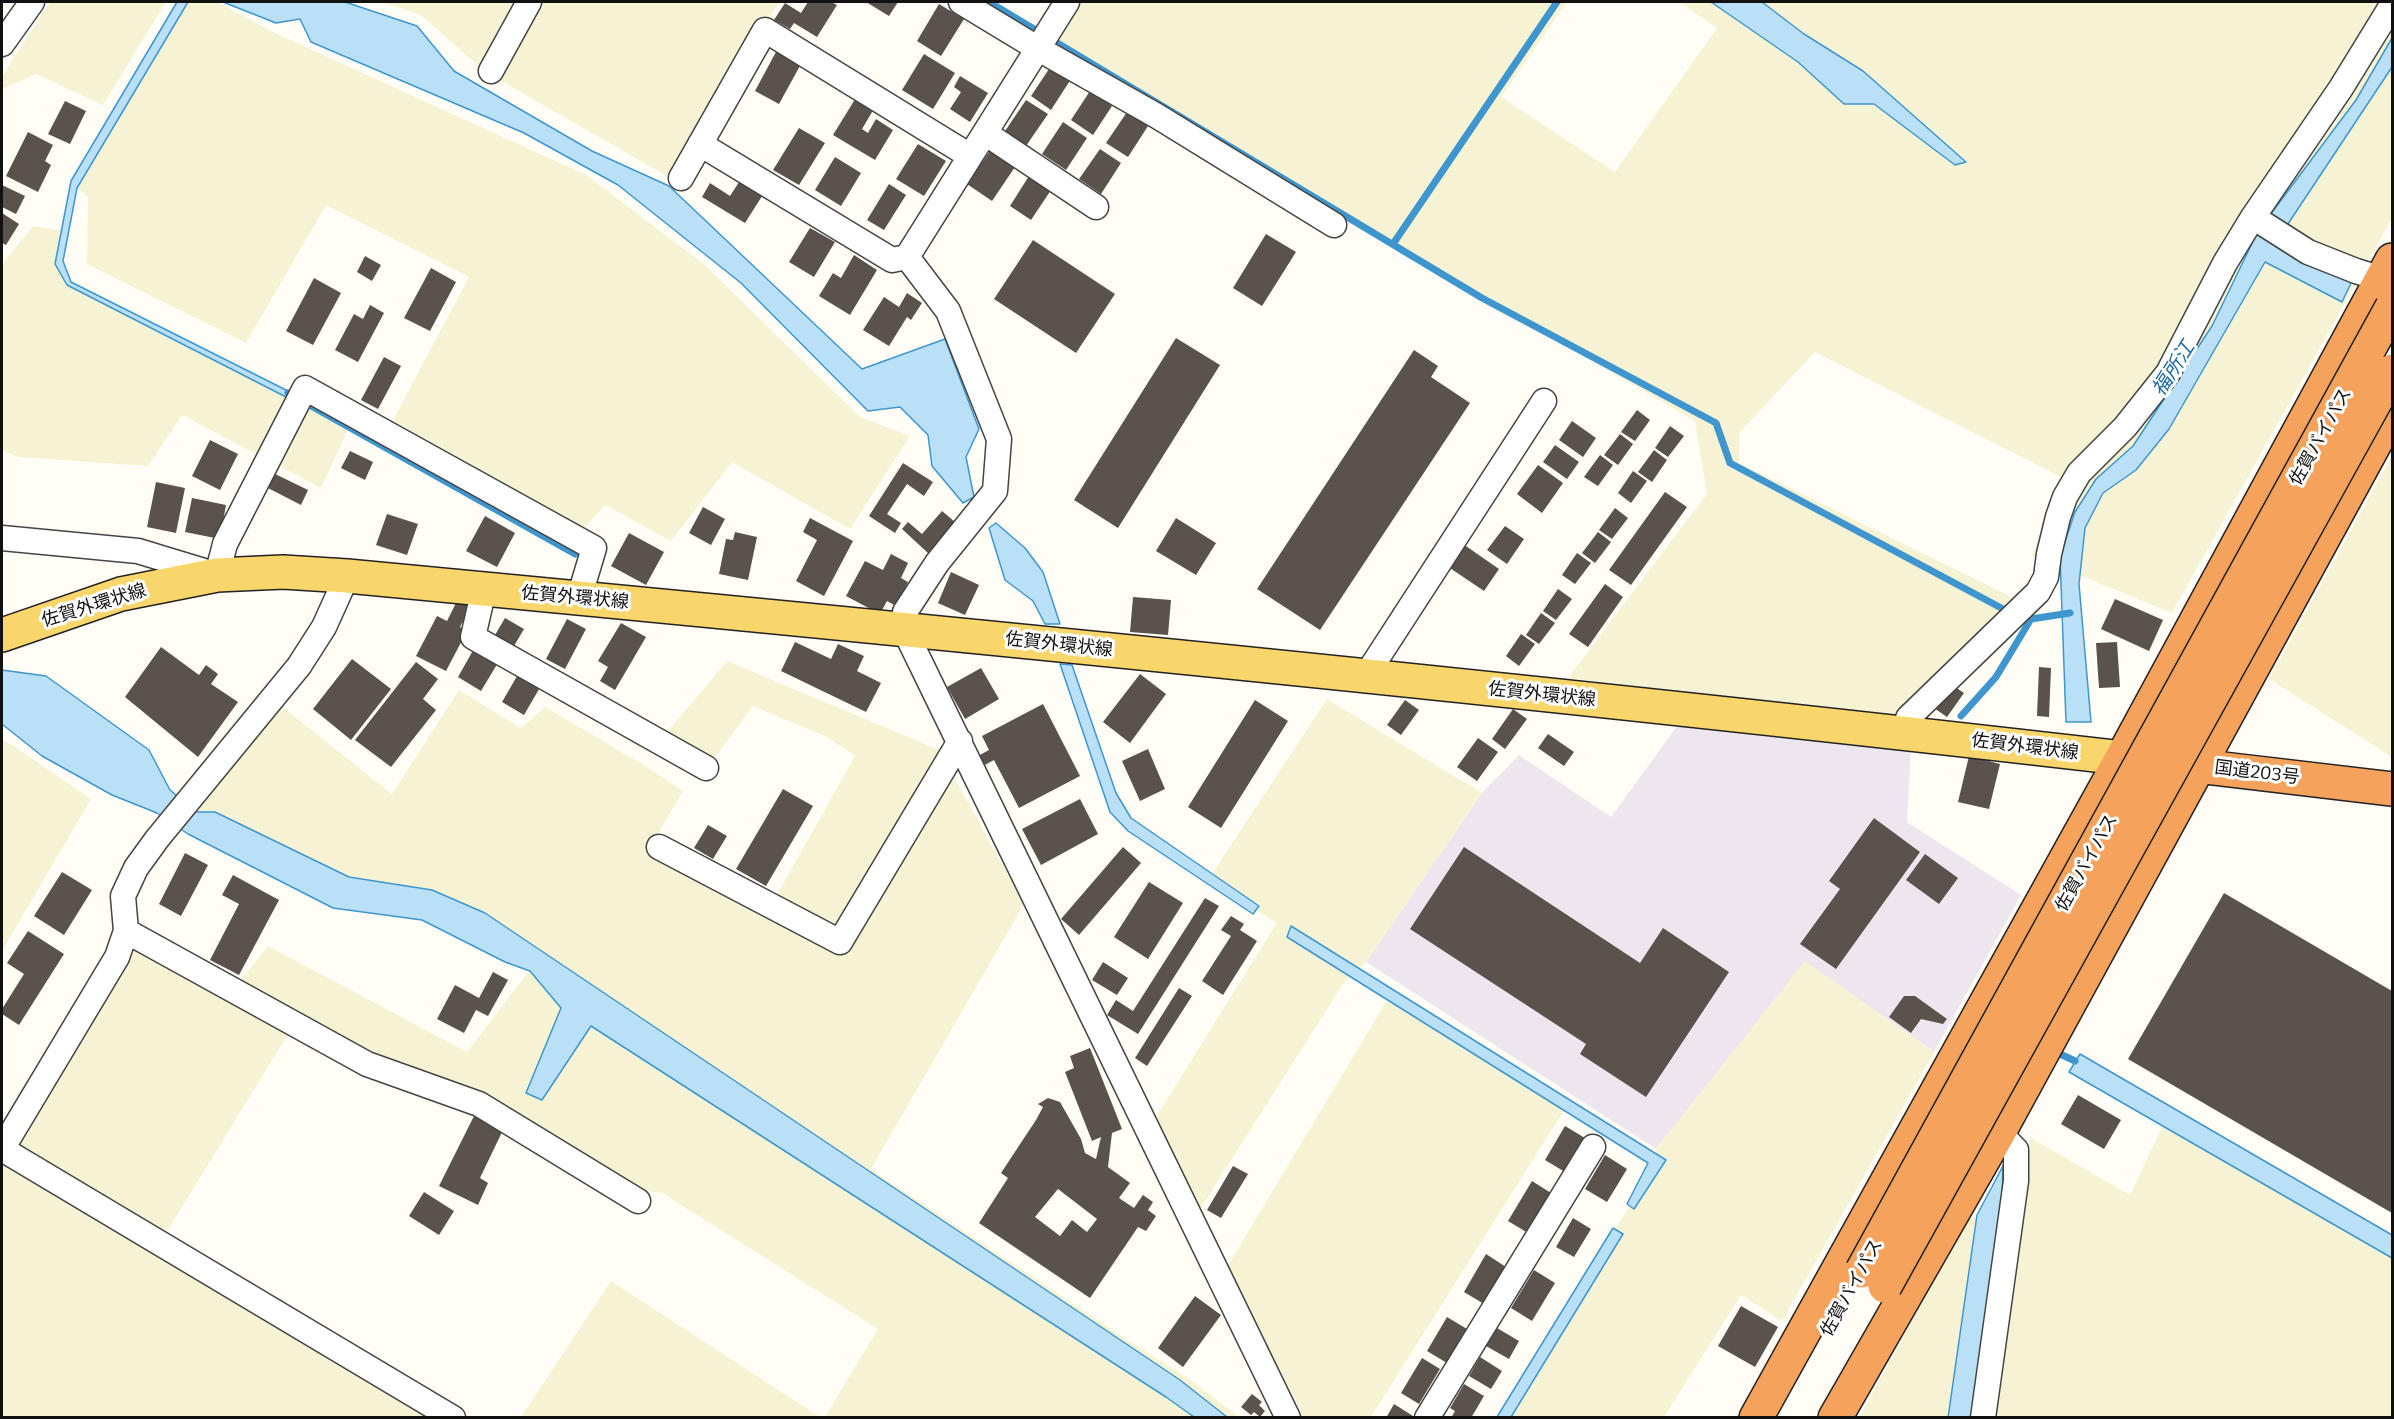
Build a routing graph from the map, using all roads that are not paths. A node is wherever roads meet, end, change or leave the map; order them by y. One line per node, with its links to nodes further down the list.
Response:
1 (32, 2): 7 (street)
2 (530, 2): 8 (street)
3 (961, 2): 6 (street)
4 (1066, 2): 6 (street)
5 (2392, 5): 14 (street)
6 (1043, 39): 9 (street); 15 (street)
7 (2, 44)
8 (491, 71)
9 (985, 133): 11 (street); 13 (street)
10 (700, 144): 11 (street); 12 (street); 16 (street)
11 (970, 156): 16 (street)
12 (681, 178)
13 (1096, 207)
14 (2253, 217): 17 (street); 29 (street)
15 (1334, 225)
16 (907, 258): 26 (street)
17 (2389, 282): 31 (highway); 41 (highway, 佐賀バイパス, bridge)
18 (2392, 370): 41 (highway, 佐賀バイパス, bridge)
19 (1544, 401): 28 (street)
20 (2392, 412): 32 (highway)
21 (2, 538): 22 (street)
22 (217, 575): 23 (main road, 佐賀外環状線); 25 (street); 27 (main road, 佐賀外環状線)
23 (347, 576): 24 (main road, 佐賀外環状線); 36 (street)
24 (484, 589): 25 (main road, 佐賀外環状線); 33 (street)
25 (579, 598): 26 (main road, 佐賀外環状線)
26 (904, 629): 28 (main road, 佐賀外環状線); 30 (street)
27 (2, 636)
28 (1365, 677): 29 (main road, 佐賀外環状線)
29 (1905, 733): 31 (main road, 佐賀外環状線)
30 (960, 741): 35 (street); 43 (street)
31 (2122, 758): 32 (highway, 国道203号); 45 (highway)
32 (2199, 766): 34 (highway, 国道203号); 37 (highway)
33 (706, 768)
34 (2392, 789)
35 (659, 847)
36 (126, 932): 39 (street); 40 (street)
37 (1999, 1132): 48 (highway); 49 (street)
38 (1593, 1147): 44 (street)
39 (2, 1149): 42 (street)
40 (638, 1201)
41 (1873, 1279): 46 (highway, 佐賀バイパス); 47 (highway, 佐賀バイパス)
42 (453, 1418)
43 (1288, 1418)
44 (1427, 1418)
45 (1755, 1418)
46 (1779, 1418)
47 (1812, 1418)
48 (1835, 1418)
49 (1983, 1418)

